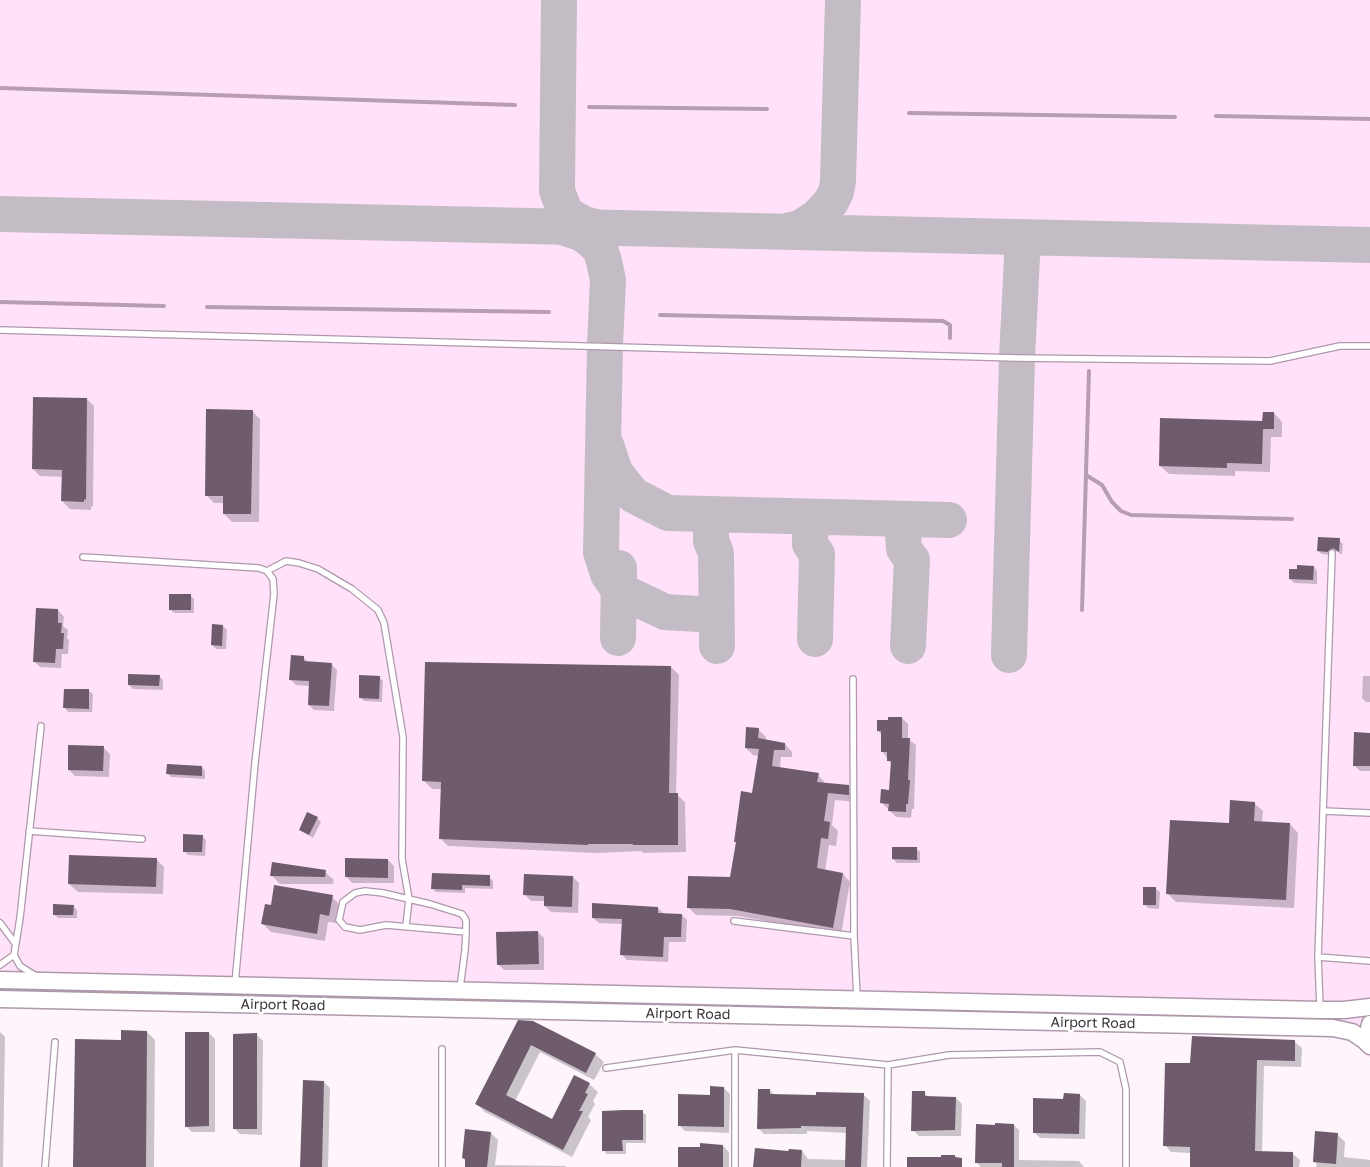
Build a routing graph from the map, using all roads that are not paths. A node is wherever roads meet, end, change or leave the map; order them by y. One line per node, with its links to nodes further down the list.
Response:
1 (0, 330): 2 (lane)
2 (1370, 346)
3 (1332, 553): 8 (lane)
4 (83, 557): 5 (lane)
5 (267, 571): 12 (lane); 25 (lane)
6 (853, 680): 17 (lane)
7 (41, 726): 10 (lane)
8 (1323, 811): 9 (lane); 20 (lane)
9 (1370, 812)
10 (29, 831): 11 (lane); 18 (lane)
11 (142, 839)
12 (409, 899): 15 (lane); 15 (lane); 16 (lane)
13 (734, 921): 17 (lane)
14 (0, 923): 18 (lane)
15 (406, 926): 16 (lane)
16 (466, 932): 26 (lane)
17 (854, 936): 28 (lane)
18 (15, 943): 19 (lane)
19 (14, 955): 22 (lane); 24 (lane)
20 (1318, 957): 21 (lane); 30 (lane)
21 (1370, 961)
22 (0, 965)
23 (0, 980): 24 (main road, Airport Road)
24 (44, 981): 25 (main road, Airport Road)
25 (235, 985): 26 (main road, Airport Road)
26 (460, 991): 28 (main road, Airport Road)
27 (0, 999): 34 (main road, Airport Road)
28 (858, 1000): 30 (main road, Airport Road)
29 (1370, 1007): 30 (main road, Airport Road)
30 (1320, 1010)
31 (1370, 1024): 33 (main road)
32 (55, 1042): 39 (lane)
33 (1370, 1042)
34 (1370, 1046)
35 (442, 1049): 40 (lane)
36 (736, 1050): 37 (lane); 38 (lane); 41 (lane)
37 (888, 1065): 42 (lane); 43 (lane)
38 (606, 1068)
39 (45, 1167)
40 (442, 1167)
41 (735, 1167)
42 (887, 1167)
43 (1126, 1167)

